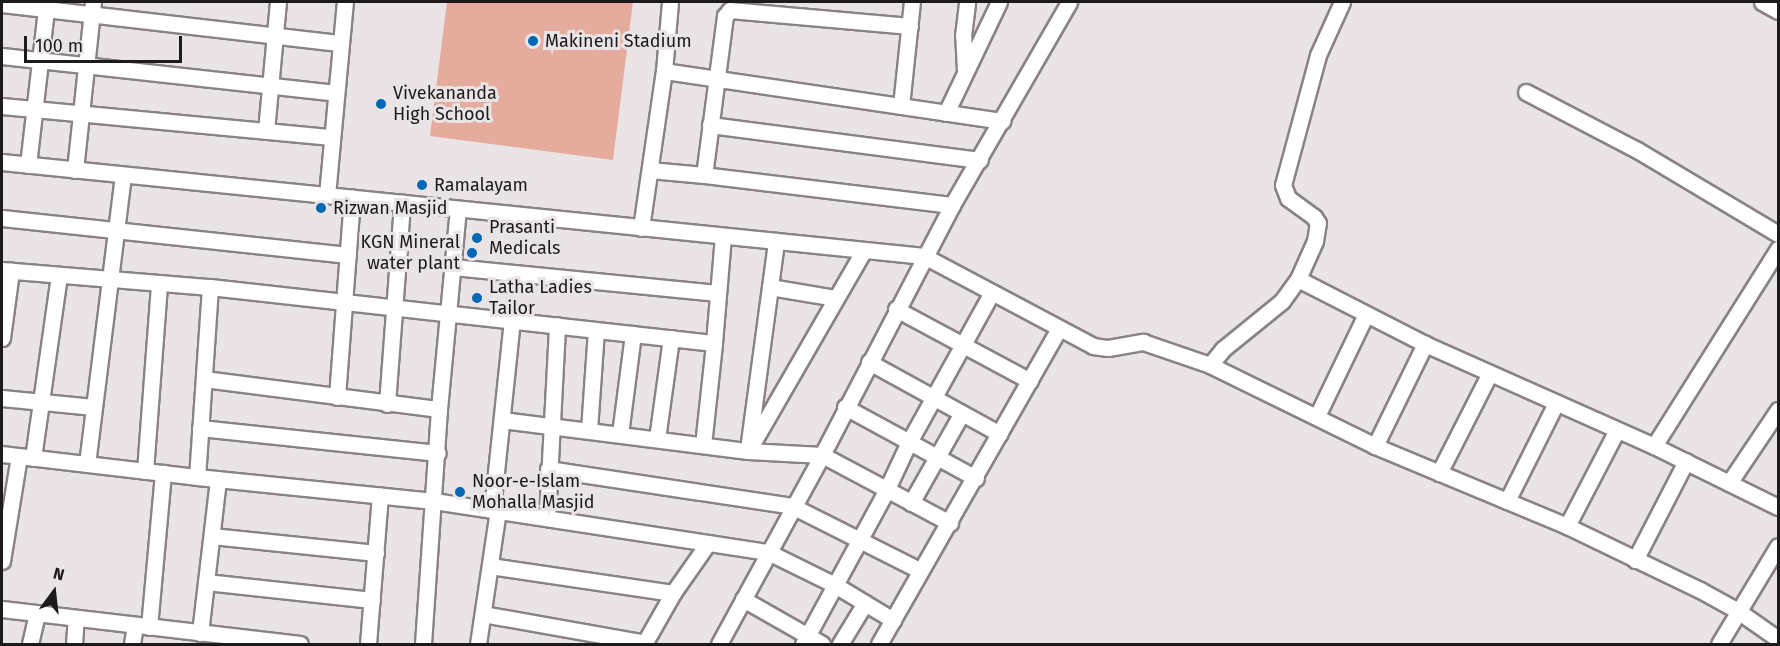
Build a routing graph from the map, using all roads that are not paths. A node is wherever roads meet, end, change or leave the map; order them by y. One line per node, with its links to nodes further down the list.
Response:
1 (278, 2): 15 (street)
2 (345, 2): 16 (street)
3 (670, 2): 20 (street)
4 (912, 2): 14 (street)
5 (967, 2): 21 (street)
6 (999, 2): 21 (street)
7 (1069, 2): 31 (street)
8 (1342, 2): 60 (street)
9 (1762, 2): 13 (street)
10 (2, 4): 11 (street)
11 (47, 5): 12 (street); 18 (street)
12 (92, 8): 15 (street); 19 (street)
13 (1779, 11)
14 (910, 26): 22 (street); 27 (street)
15 (273, 36): 16 (street); 23 (street)
16 (341, 43): 25 (street)
17 (2, 56): 18 (street)
18 (40, 60): 19 (street); 28 (street)
19 (86, 66): 23 (street); 29 (street)
20 (664, 70): 22 (street); 39 (street)
21 (965, 74): 30 (street)
22 (716, 78): 27 (street); 32 (street)
23 (269, 86): 25 (street); 33 (street)
24 (1526, 92): 50 (street)
25 (336, 93): 34 (street)
26 (2, 106): 28 (street)
27 (901, 106): 30 (street)
28 (34, 109): 29 (street); 37 (street)
29 (81, 113): 33 (street); 38 (street)
30 (946, 113): 31 (street)
31 (1002, 121): 35 (street)
32 (710, 125): 35 (street); 41 (street)
33 (266, 131): 34 (street)
34 (332, 137): 42 (street)
35 (980, 160): 45 (street)
36 (2, 162): 37 (street)
37 (28, 165): 38 (street)
38 (75, 170): 40 (street)
39 (650, 170): 41 (street); 48 (street)
40 (123, 175): 42 (street); 49 (street)
41 (704, 175): 45 (street)
42 (327, 195): 43 (street)
43 (352, 198): 44 (street); 55 (street)
44 (402, 203): 46 (street); 69 (street)
45 (952, 205): 56 (street)
46 (458, 209): 48 (street); 57 (street)
47 (2, 218): 49 (street)
48 (641, 228): 51 (street)
49 (116, 231): 55 (street); 61 (street)
50 (1779, 234)
51 (723, 236): 52 (street); 65 (street)
52 (776, 241): 54 (street); 64 (street)
53 (1779, 249): 111 (street)
54 (864, 250): 56 (street); 67 (street)
55 (348, 255): 68 (street)
56 (924, 256): 66 (street); 70 (street)
57 (453, 267): 65 (street); 71 (street)
58 (6, 271): 59 (street); 78 (street)
59 (59, 275): 61 (street); 91 (street)
60 (1298, 279): 72 (street); 84 (street)
61 (110, 280): 62 (street); 94 (street)
62 (159, 284): 63 (street); 121 (street)
63 (210, 287): 68 (street); 86 (street)
64 (770, 287): 67 (street); 112 (street)
65 (718, 293): 80 (street)
66 (992, 294): 75 (street); 82 (street)
67 (836, 298): 112 (street)
68 (344, 302): 69 (street); 88 (street)
69 (394, 307): 71 (street); 93 (street)
70 (896, 309): 82 (street); 83 (street)
71 (450, 313): 73 (street); 96 (street)
72 (1366, 314): 81 (street); 99 (street)
73 (512, 320): 74 (street); 100 (street)
74 (557, 325): 76 (street); 101 (street)
75 (1059, 329): 84 (street); 87 (street)
76 (596, 330): 77 (street); 103 (street)
77 (633, 334): 79 (street); 105 (street)
78 (2, 338)
79 (671, 338): 80 (street); 107 (street)
80 (714, 343): 109 (street)
81 (1425, 344): 85 (street); 110 (street)
82 (962, 345): 87 (street); 90 (street)
83 (868, 362): 90 (street); 95 (street)
84 (1210, 364): 99 (street)
85 (1490, 373): 92 (street); 123 (street)
86 (204, 380): 88 (street); 102 (street)
87 (1030, 381): 106 (street)
88 (337, 397): 93 (street)
89 (2, 398): 91 (street)
90 (934, 398): 98 (street); 108 (street)
91 (41, 402): 94 (street); 116 (street)
92 (1556, 403): 104 (street); 131 (street)
93 (387, 404): 96 (street)
94 (94, 407): 119 (street)
95 (845, 407): 108 (street); 115 (street)
96 (439, 410): 113 (street)
97 (1779, 410): 127 (street)
98 (962, 413): 106 (street); 117 (street)
99 (1317, 416): 110 (street)
100 (502, 420): 101 (street); 135 (street)
101 (550, 425): 103 (street); 120 (street)
102 (200, 428): 113 (street); 124 (street)
103 (589, 430): 105 (street)
104 (1617, 430): 111 (street); 138 (street)
105 (620, 434): 107 (street)
106 (1000, 434): 125 (street)
107 (657, 440): 109 (street)
108 (909, 442): 117 (street); 128 (street)
109 (703, 446): 112 (street)
110 (1376, 446): 123 (street)
111 (1654, 446): 118 (street)
112 (748, 451): 115 (street)
113 (438, 453): 130 (street)
114 (2, 454): 116 (street)
115 (822, 455): 128 (street); 133 (street)
116 (26, 457): 119 (street); 146 (street)
117 (937, 457): 125 (street); 132 (street)
118 (1686, 461): 127 (street); 145 (street)
119 (87, 464): 121 (street)
120 (548, 469): 133 (street); 136 (street)
121 (145, 471): 122 (street)
122 (163, 473): 124 (street); 161 (street)
123 (1439, 473): 131 (street)
124 (197, 477): 126 (street)
125 (976, 478): 137 (street)
126 (218, 479): 129 (street); 139 (street)
127 (1729, 483): 134 (street)
128 (886, 491): 132 (street); 140 (street)
129 (380, 495): 130 (street); 144 (street)
130 (435, 501): 135 (street); 172 (street)
131 (1507, 501): 138 (street)
132 (911, 503): 137 (street)
133 (792, 506): 140 (street); 143 (street)
134 (1779, 507)
135 (495, 510): 136 (street); 147 (street)
136 (547, 518): 141 (street)
137 (950, 523): 148 (street)
138 (1567, 526): 145 (street)
139 (212, 536): 144 (street); 149 (street)
140 (859, 539): 148 (street); 150 (street)
141 (708, 543): 143 (street); 151 (street)
142 (1779, 546): 156 (street)
143 (768, 552): 150 (street); 152 (street)
144 (376, 553): 153 (street)
145 (1635, 560): 156 (street)
146 (2, 561)
147 (490, 566): 151 (street); 158 (street)
148 (921, 571): 160 (street)
149 (206, 582): 153 (street); 162 (street)
150 (835, 585): 154 (street); 165 (street)
151 (673, 593): 166 (street)
152 (743, 599): 165 (street); 174 (street)
153 (372, 600): 171 (street)
154 (865, 603): 160 (street); 176 (street)
155 (2, 609): 157 (street)
156 (1738, 611): 164 (street); 178 (street)
157 (37, 614): 159 (street); 167 (street)
158 (483, 614): 166 (street); 173 (street)
159 (76, 618): 161 (street); 168 (street)
160 (893, 620): 177 (street)
161 (142, 626): 163 (street); 169 (street)
162 (200, 633): 163 (street); 170 (street)
163 (180, 638)
164 (1779, 639)
165 (806, 640): 175 (street)
166 (645, 644)
167 (30, 645)
168 (74, 645)
169 (132, 645)
170 (300, 645)
171 (368, 645)
172 (423, 645)
173 (478, 645)
174 (719, 645)
175 (822, 645)
176 (840, 645)
177 (879, 645)
178 (1719, 645)

